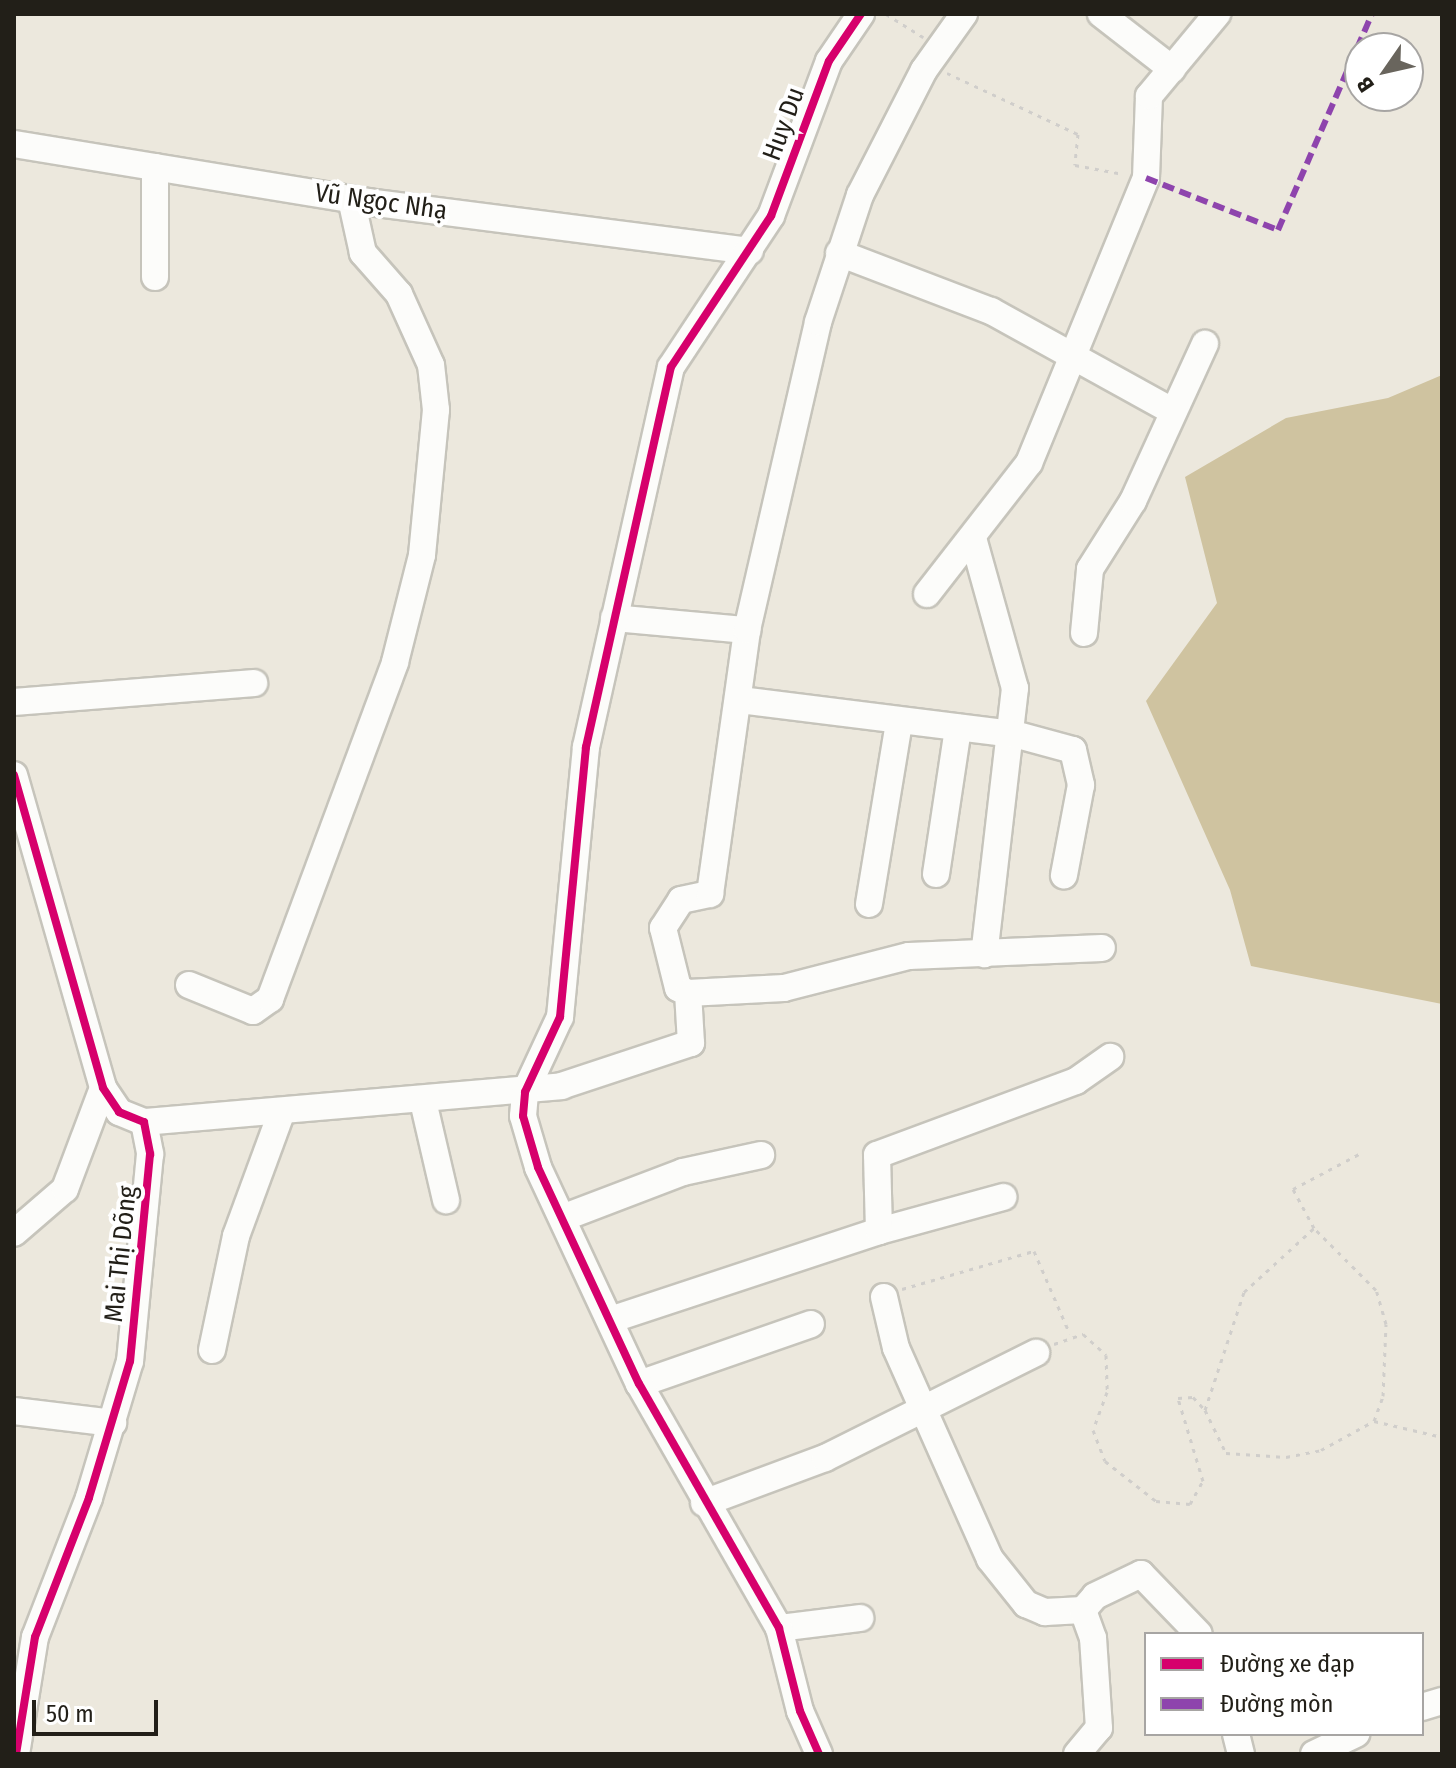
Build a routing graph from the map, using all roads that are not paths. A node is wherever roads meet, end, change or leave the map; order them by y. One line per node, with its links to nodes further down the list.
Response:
1 (861, 14): 9 (street, Huy Du)
2 (964, 14): 10 (street)
3 (1101, 14): 5 (street)
4 (1217, 14): 5 (street)
5 (1172, 69): 13 (street)
6 (14, 144): 7 (street, Vũ Ngọc Nhạ)
7 (155, 167): 8 (street, Vũ Ngọc Nhạ); 11 (street)
8 (351, 199): 9 (street, Vũ Ngọc Nhạ); 32 (street)
9 (750, 251): 17 (street, Huy Du)
10 (839, 253): 13 (street); 18 (street)
11 (155, 277)
12 (1205, 344): 14 (street)
13 (1073, 354): 14 (street); 15 (street)
14 (1172, 411): 19 (street)
15 (973, 538): 16 (street); 25 (street)
16 (927, 594)
17 (614, 618): 18 (street); 36 (street, Huy Du)
18 (747, 630): 21 (street)
19 (1084, 633)
20 (254, 683): 22 (street)
21 (740, 700): 23 (street); 33 (street)
22 (14, 702)
23 (899, 722): 24 (street); 29 (street)
24 (958, 728): 25 (street); 27 (street)
25 (1014, 734): 28 (street); 31 (street)
26 (14, 775): 35 (street)
27 (936, 874)
28 (1064, 875)
29 (869, 904)
30 (1102, 948): 31 (street)
31 (984, 954): 33 (street)
32 (189, 985)
33 (688, 993): 36 (street)
34 (1110, 1057): 44 (street)
35 (103, 1088): 39 (street); 45 (street)
36 (525, 1092): 37 (street); 43 (street)
37 (423, 1101): 38 (street); 42 (street)
38 (281, 1114): 39 (street); 49 (street)
39 (144, 1122): 54 (street, Mai Thị Dõng)
40 (761, 1155): 43 (street)
41 (1003, 1197): 44 (street)
42 (446, 1200)
43 (565, 1217): 47 (street)
44 (879, 1231): 47 (street)
45 (14, 1233)
46 (884, 1297): 53 (street)
47 (613, 1319): 51 (street)
48 (811, 1324): 51 (street)
49 (212, 1350)
50 (1036, 1353): 53 (street)
51 (639, 1384): 55 (street)
52 (14, 1411): 54 (street)
53 (922, 1411): 55 (street); 56 (street)
54 (113, 1423): 60 (street, Mai Thị Dõng)
55 (704, 1503): 58 (street)
56 (1083, 1610): 59 (street); 64 (street)
57 (860, 1618): 58 (street)
58 (779, 1628): 63 (street)
59 (1197, 1632)
60 (24, 1641): 62 (street, Mai Thị Dõng)
61 (1352, 1736): 65 (street)
62 (16, 1754)
63 (819, 1754)
64 (1077, 1754)
65 (1314, 1754)

